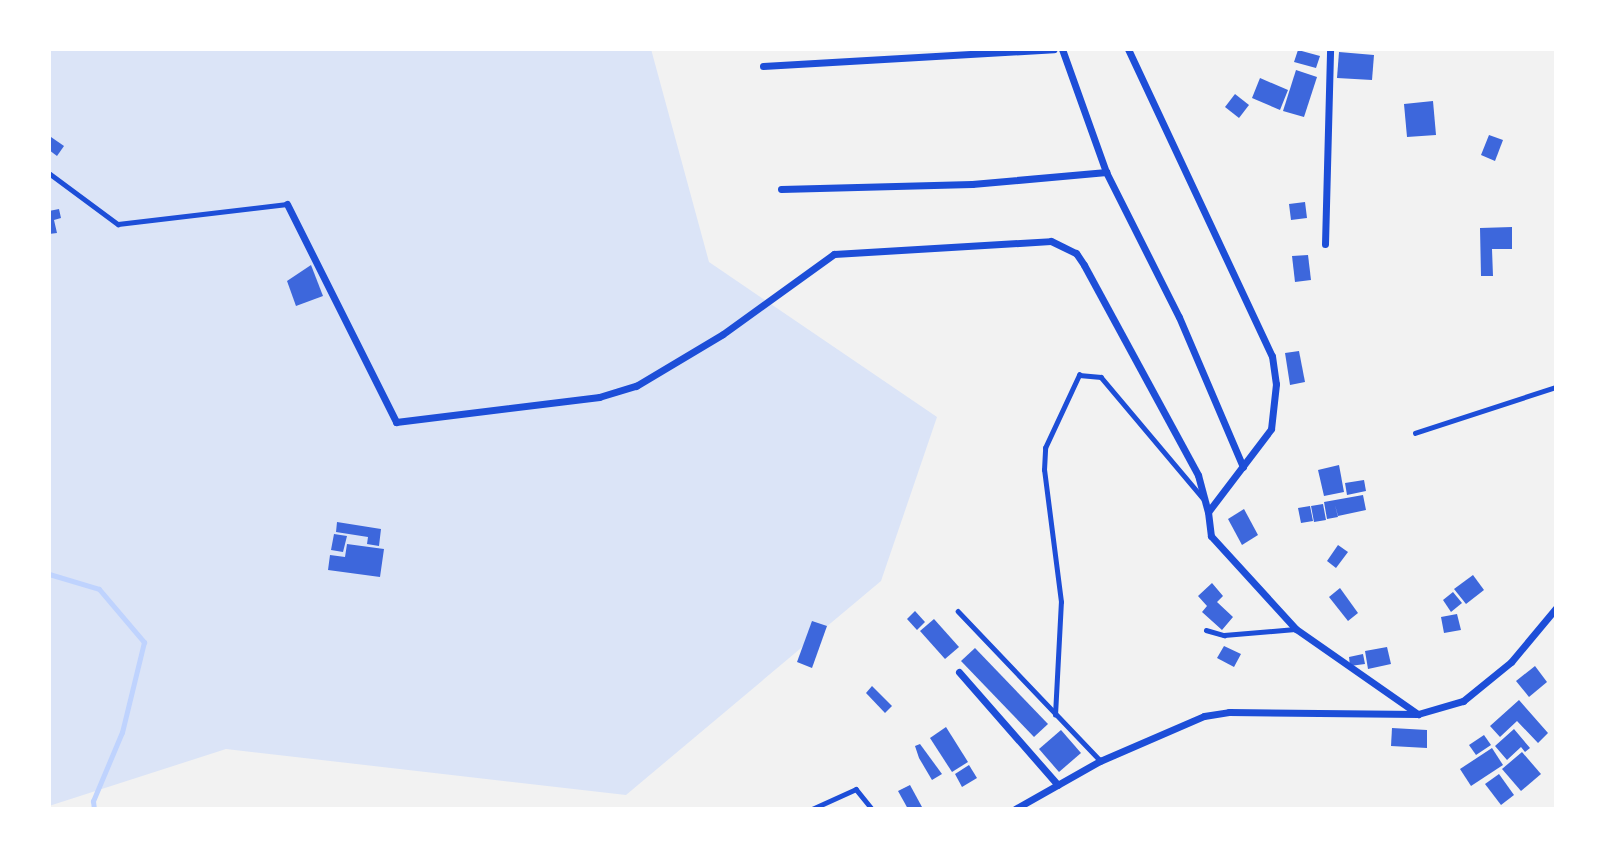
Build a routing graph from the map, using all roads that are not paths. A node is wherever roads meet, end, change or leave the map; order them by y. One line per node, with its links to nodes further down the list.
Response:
1 (1054, 49): 5 (street)
2 (1062, 49): 6 (street)
3 (1128, 49): 13 (street)
4 (1330, 49): 10 (street)
5 (763, 66)
6 (1106, 172): 8 (street); 13 (street)
7 (49, 173): 9 (lane)
8 (781, 189)
9 (287, 204): 14 (street)
10 (1325, 244)
11 (1556, 387): 12 (lane)
12 (1415, 433)
13 (1243, 467): 15 (street)
14 (1204, 499): 15 (street); 22 (lane)
15 (1208, 512): 19 (street)
16 (1556, 608): 21 (street)
17 (958, 611): 22 (lane)
18 (1206, 629): 19 (lane)
19 (1296, 629): 21 (street)
20 (959, 672): 24 (street)
21 (1418, 714): 23 (street)
22 (1055, 715): 23 (lane)
23 (1100, 761): 24 (street)
24 (1058, 785): 27 (street)
25 (812, 809): 26 (lane)
26 (872, 809)
27 (1015, 809)

